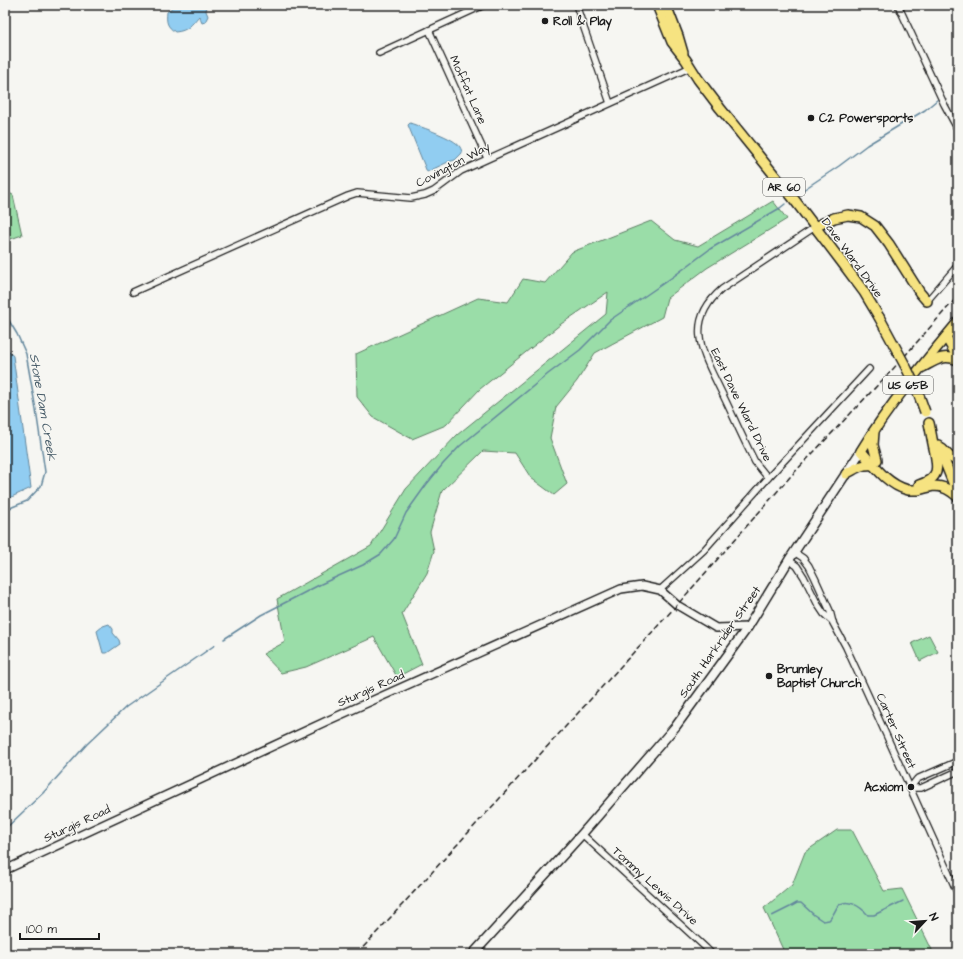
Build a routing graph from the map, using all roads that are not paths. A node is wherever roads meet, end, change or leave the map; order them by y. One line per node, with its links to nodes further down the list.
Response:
1 (484, 5): 6 (street)
2 (576, 5): 9 (street)
3 (657, 5): 8 (main road, Dave Ward Drive / AR 60)
4 (666, 5): 8 (main road, Dave Ward Drive / AR 60)
5 (898, 5): 10 (street)
6 (429, 30): 7 (street); 11 (street, Moffat Lane)
7 (379, 53)
8 (688, 64): 9 (street, Covington Way); 12 (main road, Dave Ward Drive / AR 60)
9 (610, 103): 11 (street, Covington Way)
10 (958, 130)
11 (487, 158): 14 (street, Covington Way)
12 (815, 227): 15 (main road); 24 (main road, Dave Ward Drive / AR 60, bridge); 31 (street, East Dave Ward Drive)
13 (958, 265): 15 (street)
14 (133, 292)
15 (927, 300)
16 (958, 322): 18 (main road, South Harkrider Street / US 65B)
17 (958, 330): 19 (main road)
18 (947, 335): 20 (main road); 21 (main road); 23 (main road, South Harkrider Street / US 65B)
19 (958, 343)
20 (958, 349)
21 (958, 359): 23 (main road)
22 (869, 369): 31 (street)
23 (919, 370): 25 (main road, South Harkrider Street / US 65B)
24 (929, 423): 26 (main road, Dave Ward Drive / AR 60); 29 (main road)
25 (874, 430): 27 (main road, South Harkrider Street / US 65B); 29 (main road)
26 (939, 446): 28 (main road); 32 (main road, Dave Ward Drive / AR 60)
27 (863, 448): 29 (main road); 30 (main road, South Harkrider Street)
28 (958, 461)
29 (875, 462): 30 (main road); 32 (main road)
30 (846, 474): 33 (main road, South Harkrider Street)
31 (768, 478): 35 (street)
32 (958, 496)
33 (794, 552): 34 (main road, South Harkrider Street); 36 (street, Carter Street)
34 (788, 560): 36 (street, Carter Street); 37 (main road, South Harkrider Street)
35 (660, 590): 37 (street); 42 (street, Sturgis Road)
36 (833, 623): 40 (street, Carter Street)
37 (748, 627): 41 (main road, South Harkrider Street)
38 (958, 761): 40 (street)
39 (958, 771): 40 (street)
40 (910, 788): 43 (street, Carter Street)
41 (582, 834): 44 (main road, South Harkrider Street); 45 (street, Tommy Lewis Drive)
42 (5, 870)
43 (958, 894)
44 (474, 954)
45 (712, 954)

